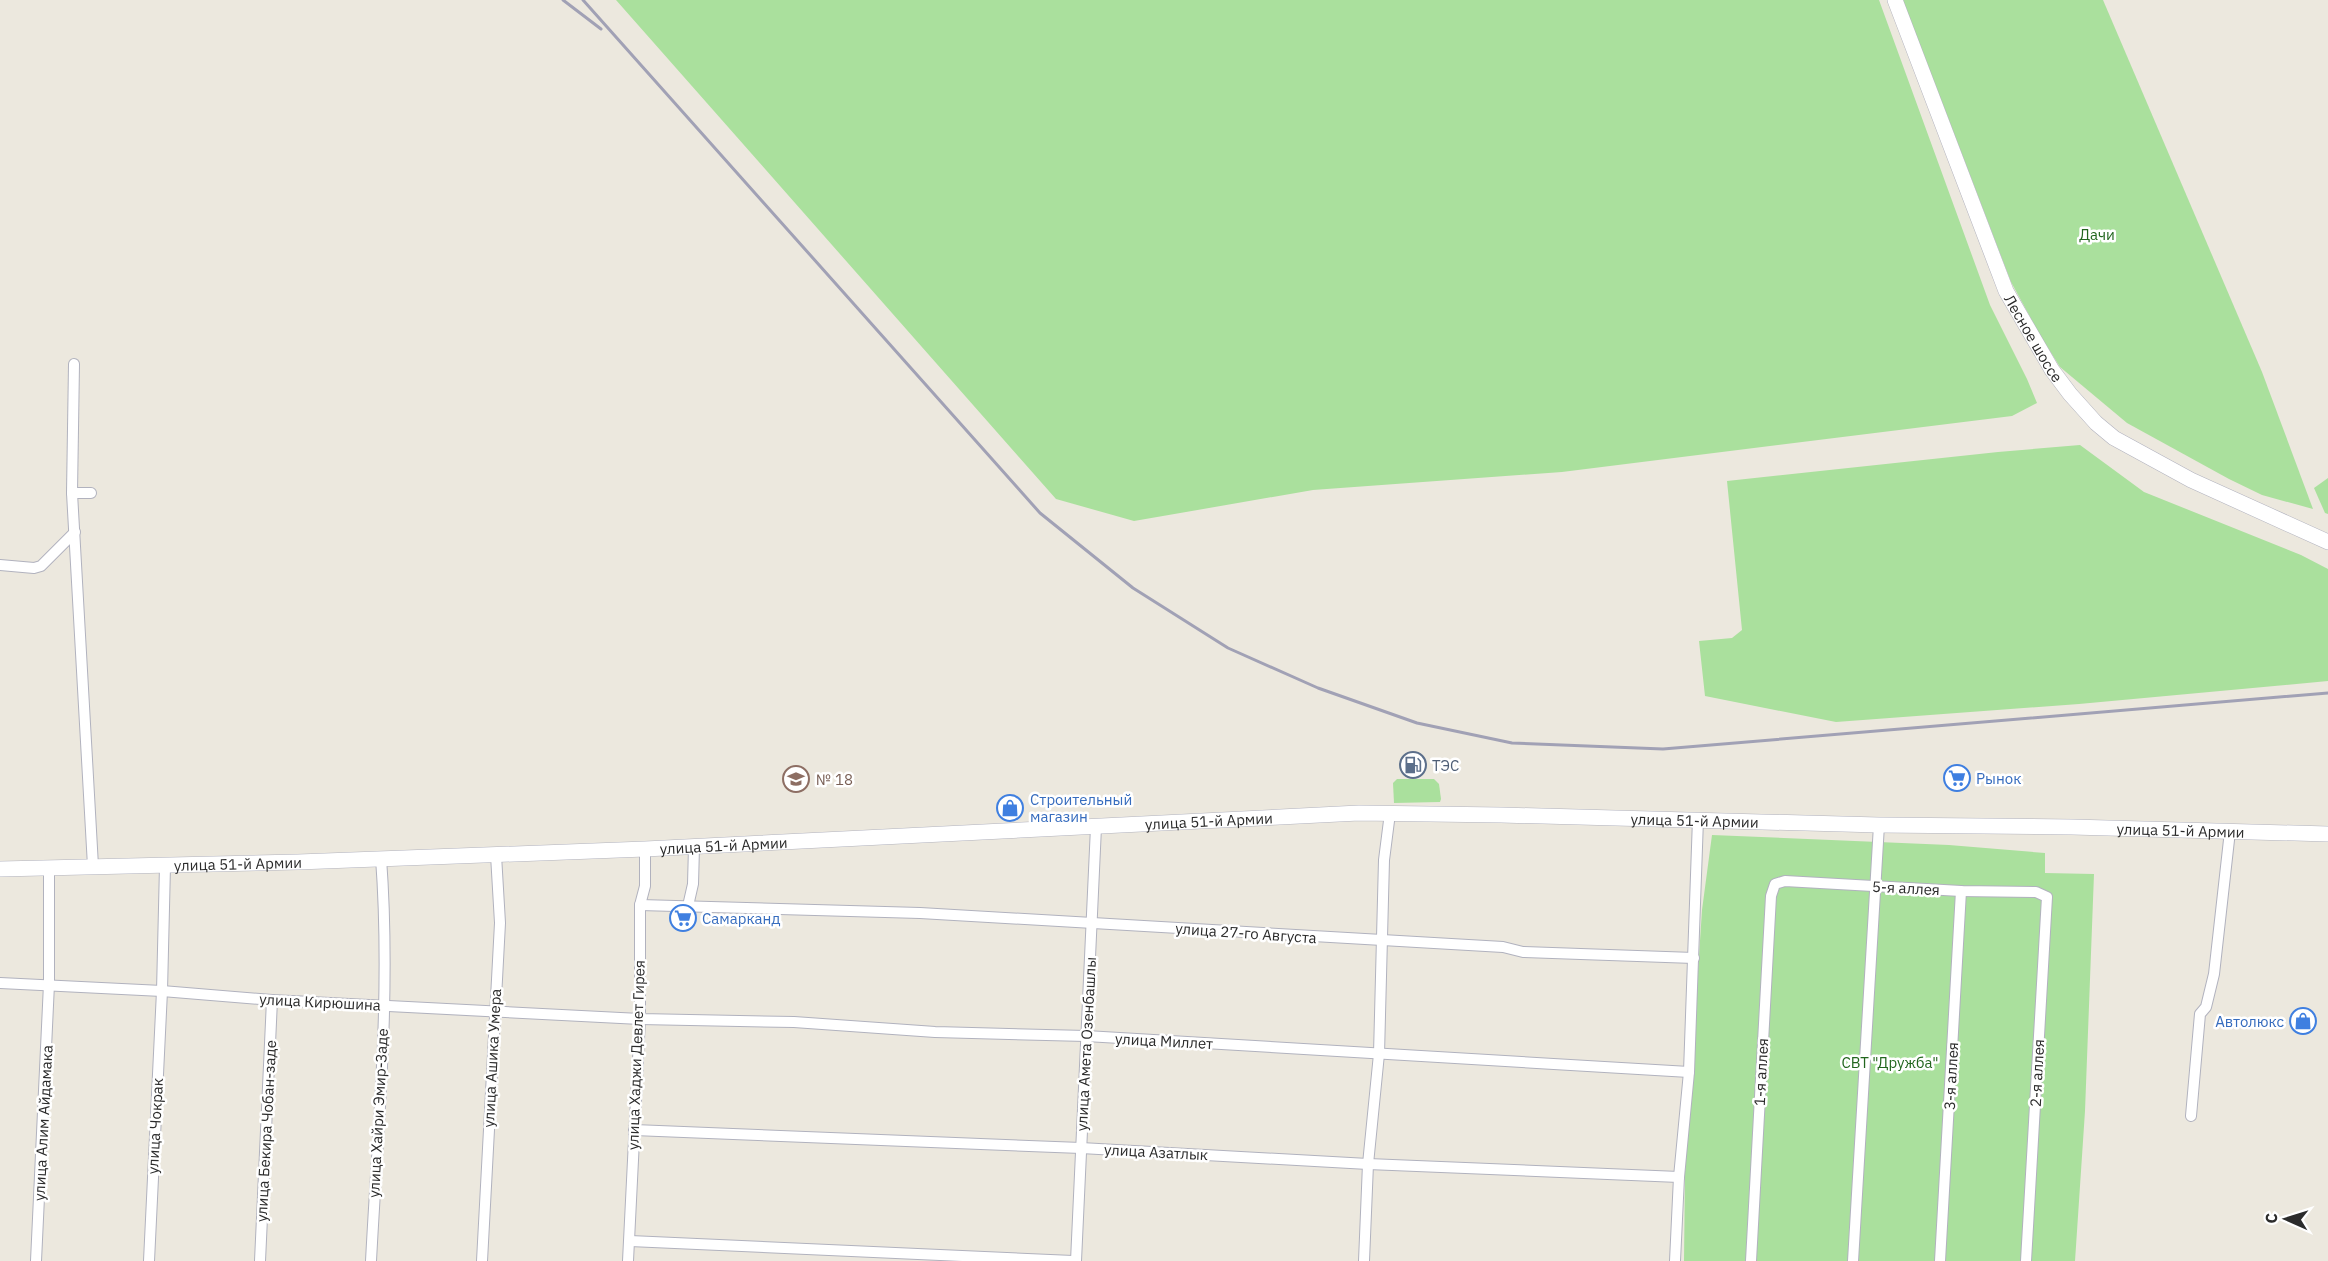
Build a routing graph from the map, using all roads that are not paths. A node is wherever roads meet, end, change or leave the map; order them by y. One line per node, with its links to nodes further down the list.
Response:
1 (1895, 0): 6 (main road, Лесное шоссе)
2 (74, 364): 3 (street)
3 (72, 493): 4 (street); 5 (street)
4 (91, 493)
5 (75, 532): 7 (street); 18 (street)
6 (2328, 542)
7 (0, 565)
8 (1390, 813): 9 (main road, улица 51-й Армии); 11 (main road, улица 51-й Армии); 29 (street)
9 (1698, 819): 10 (main road, улица 51-й Армии); 30 (street)
10 (1879, 825): 12 (main road, улица 51-й Армии); 23 (street)
11 (1096, 827): 14 (main road, улица 51-й Армии); 28 (street, улица Амета Озенбашлы)
12 (2230, 831): 13 (main road, улица 51-й Армии); 41 (street)
13 (2328, 834)
14 (694, 846): 15 (main road, улица 51-й Армии); 27 (street)
15 (645, 849): 16 (main road, улица 51-й Армии); 26 (street, улица Хаджи Девлет Гирея)
16 (496, 855): 17 (main road, улица 51-й Армии); 36 (street, улица Ашика Умера)
17 (381, 858): 19 (main road, улица 51-й Армии); 35 (street, улица Хайри Эмир-Заде)
18 (93, 866): 19 (main road, улица 51-й Армии); 20 (main road, улица 51-й Армии)
19 (165, 866): 33 (street, улица Чокрак)
20 (49, 867): 21 (main road, улица 51-й Армии); 32 (street, улица Алим Айдамака)
21 (0, 869)
22 (1775, 884): 23 (street, 5-я аллея); 56 (street, 1-я аллея)
23 (1875, 886): 24 (street, 5-я аллея); 57 (street)
24 (1961, 891): 25 (street, 5-я аллея); 58 (street, 3-я аллея)
25 (2036, 892): 59 (street, 2-я аллея)
26 (640, 905): 27 (street, улица 27-го Августа); 37 (street, улица Хаджи Девлет Гирея)
27 (688, 906): 28 (street, улица 27-го Августа)
28 (1091, 923): 29 (street, улица 27-го Августа); 38 (street, улица Амета Озенбашлы)
29 (1383, 941): 30 (street, улица 27-го Августа); 39 (street)
30 (1694, 958): 40 (street)
31 (0, 983): 32 (street, улица Кирюшина)
32 (49, 984): 33 (street, улица Кирюшина); 47 (street, улица Алим Айдамака)
33 (162, 990): 34 (street, улица Кирюшина); 48 (street, улица Чокрак)
34 (272, 1000): 35 (street, улица Кирюшина); 49 (street, улица Бекира Чобан-заде)
35 (384, 1006): 36 (street, улица Кирюшина); 50 (street, улица Хайри Эмир-Заде)
36 (495, 1010): 37 (street, улица Кирюшина); 51 (street, улица Ашика Умера)
37 (640, 1019): 38 (street, улица Миллет); 42 (street, улица Хаджи Девлет Гирея)
38 (1086, 1036): 39 (street, улица Миллет); 43 (street, улица Амета Озенбашлы)
39 (1378, 1054): 40 (street, улица Миллет); 44 (street)
40 (1689, 1072): 45 (street)
41 (2192, 1116)
42 (634, 1131): 43 (street, улица Азатлык); 46 (street, улица Хаджи Девлет Гирея)
43 (1081, 1148): 44 (street, улица Азатлык); 53 (street, улица Амета Озенбашлы)
44 (1368, 1164): 45 (street, улица Азатлык); 54 (street)
45 (1679, 1176): 55 (street)
46 (630, 1241): 52 (street, улица Хаджи Девлет Гирея); 53 (street)
47 (36, 1261)
48 (149, 1261)
49 (260, 1261)
50 (371, 1261)
51 (482, 1261)
52 (628, 1261)
53 (1074, 1261)
54 (1364, 1261)
55 (1675, 1261)
56 (1751, 1261)
57 (1852, 1261)
58 (1940, 1261)
59 (2026, 1261)

